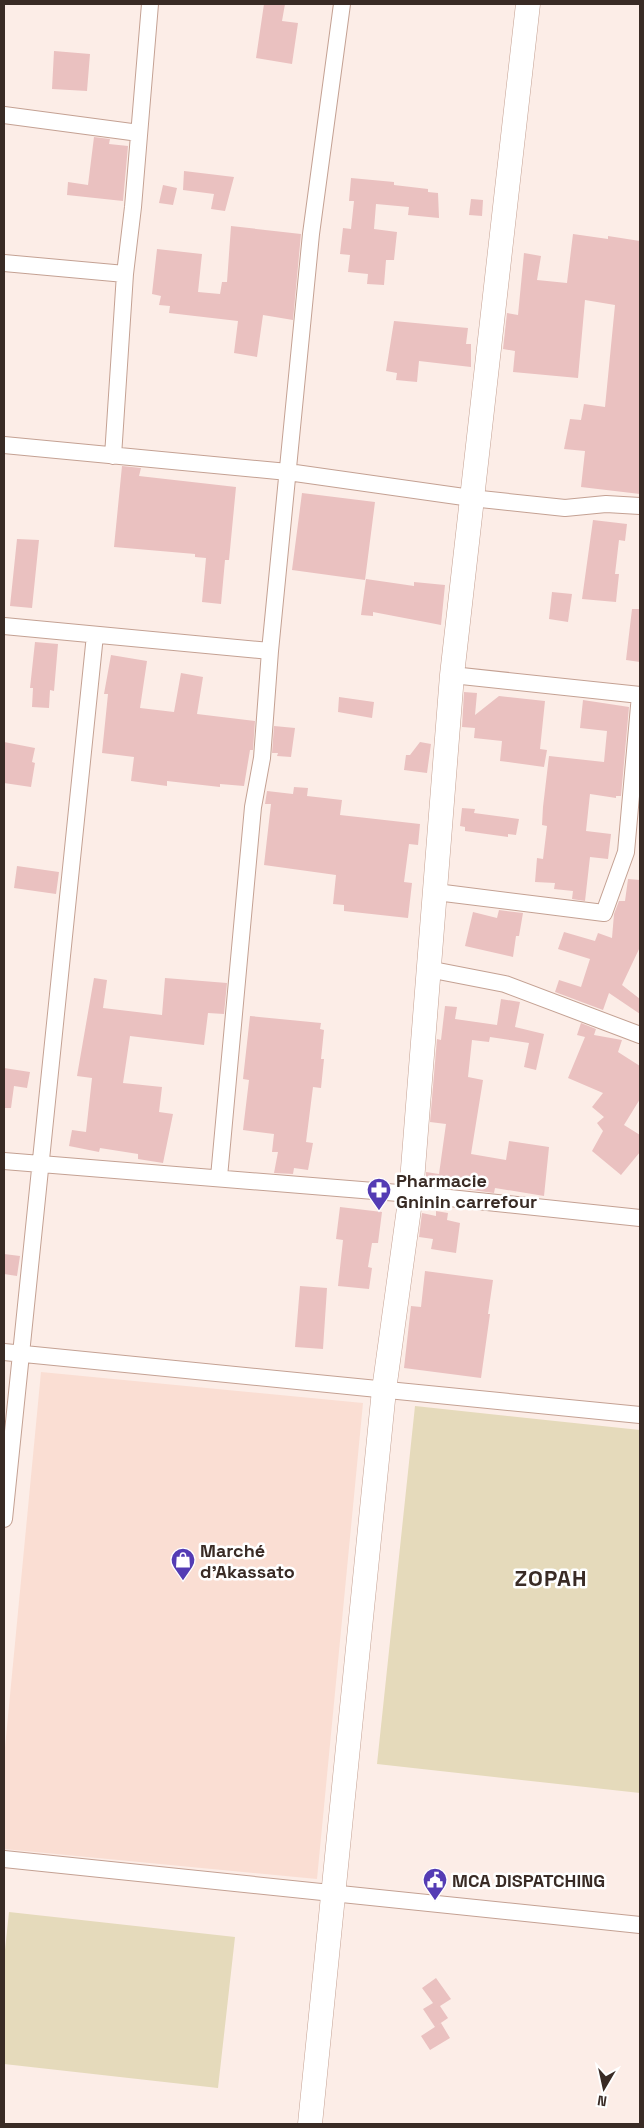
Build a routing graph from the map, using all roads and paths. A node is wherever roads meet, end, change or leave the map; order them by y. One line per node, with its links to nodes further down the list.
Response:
1 (150, 4): 5 (street)
2 (342, 4): 10 (street)
3 (528, 4): 11 (street)
4 (4, 115): 5 (street)
5 (139, 133): 7 (street)
6 (4, 262): 7 (street)
7 (125, 274): 9 (street)
8 (4, 445): 9 (street)
9 (113, 456): 10 (street)
10 (288, 472): 11 (street); 15 (street)
11 (471, 498): 12 (street); 16 (street)
12 (640, 506)
13 (4, 626): 14 (street)
14 (95, 635): 15 (street); 23 (street)
15 (270, 651): 24 (street)
16 (452, 675): 17 (street); 19 (street)
17 (640, 695): 18 (street)
18 (633, 853): 19 (street)
19 (436, 892): 20 (street)
20 (428, 969): 21 (street); 25 (street)
21 (640, 1035)
22 (4, 1162): 23 (street)
23 (40, 1166): 24 (street); 28 (street)
24 (219, 1177): 25 (street)
25 (411, 1194): 26 (street); 29 (street)
26 (640, 1218)
27 (4, 1352): 28 (street)
28 (21, 1354): 29 (street); 31 (street)
29 (384, 1390): 30 (street); 33 (street)
30 (640, 1415)
31 (4, 1519)
32 (4, 1859): 33 (street)
33 (334, 1893): 34 (street); 35 (street)
34 (640, 1925)
35 (310, 2124)

